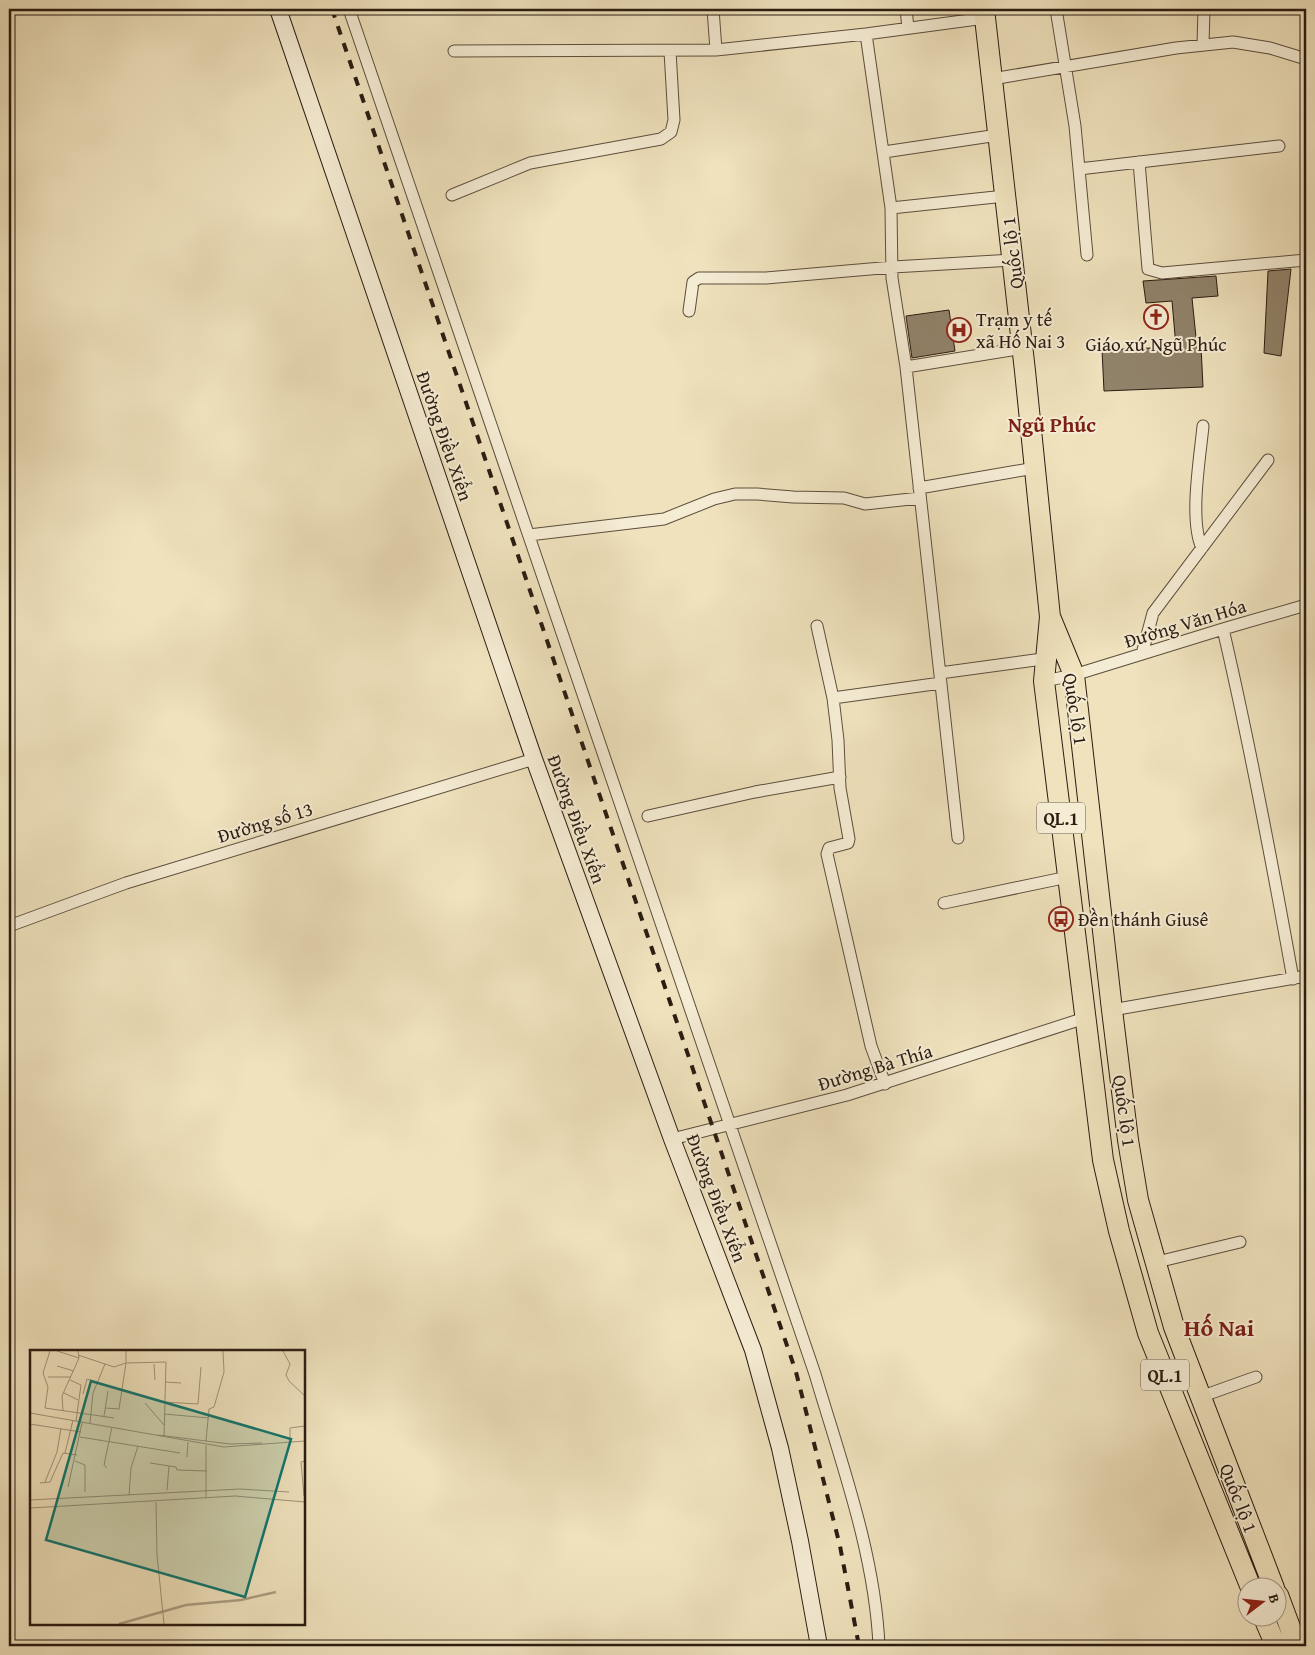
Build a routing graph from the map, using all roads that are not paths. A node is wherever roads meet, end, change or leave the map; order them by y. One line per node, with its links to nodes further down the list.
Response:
1 (278, 9): 49 (street, Đường Điều Xiển)
2 (349, 9): 36 (street)
3 (713, 9): 11 (street)
4 (906, 9): 8 (street)
5 (1056, 9): 15 (street)
6 (1204, 9): 10 (street)
7 (984, 13): 8 (street); 16 (highway, Quốc lộ 1 / QL.1)
8 (908, 28): 9 (street)
9 (866, 34): 11 (street); 19 (street)
10 (1203, 45): 14 (street); 15 (street)
11 (716, 50): 13 (street)
12 (454, 51): 13 (street)
13 (670, 51): 22 (street)
14 (1306, 59)
15 (1066, 66): 16 (street); 21 (street)
16 (992, 79): 17 (highway, Quốc lộ 1 / QL.1)
17 (998, 135): 19 (street); 23 (highway, Quốc lộ 1 / QL.1)
18 (1279, 146): 20 (street)
19 (884, 152): 24 (street)
20 (1139, 162): 21 (street); 27 (street)
21 (1079, 169): 25 (street)
22 (452, 195)
23 (1005, 196): 24 (street); 26 (highway, Quốc lộ 1 / QL.1)
24 (891, 208): 28 (street)
25 (1087, 256)
26 (1012, 260): 28 (street); 30 (highway, Quốc lộ 1 / QL.1)
27 (1306, 260)
28 (893, 267): 29 (street); 31 (street)
29 (689, 311)
30 (1023, 348): 31 (street); 34 (highway, Quốc lộ 1 / QL.1)
31 (906, 367): 35 (street)
32 (1202, 426): 37 (street)
33 (1268, 460): 37 (street)
34 (1035, 468): 35 (street); 39 (highway, Quốc lộ 1 / QL.1)
35 (920, 493): 36 (street); 46 (street)
36 (529, 536): 61 (street)
37 (1202, 548): 42 (street)
38 (1306, 605): 41 (street, Đường Văn Hóa)
39 (1050, 617): 43 (highway, Quốc lộ 1 / QL.1); 44 (highway, Quốc lộ 1 / QL.1)
40 (817, 626): 48 (street)
41 (1223, 629): 42 (street, Đường Văn Hóa); 57 (street)
42 (1142, 654): 45 (street, Đường Văn Hóa)
43 (1066, 656): 44 (street); 45 (highway, Quốc lộ 1 / QL.1)
44 (1046, 658): 46 (street); 47 (highway, Quốc lộ 1 / QL.1)
45 (1074, 675): 47 (street, Đường Văn Hóa); 58 (highway, Quốc lộ 1 / QL.1)
46 (941, 678): 48 (street); 52 (street)
47 (1044, 681): 53 (highway, Quốc lộ 1 / QL.1)
48 (833, 698): 50 (street)
49 (534, 759): 55 (street, Đường số 13); 62 (street, Đường Điều Xiển)
50 (840, 777): 51 (street); 60 (street)
51 (648, 816)
52 (958, 838)
53 (1068, 876): 54 (street); 59 (highway, Quốc lộ 1 / QL.1)
54 (944, 903)
55 (9, 926)
56 (1306, 976): 57 (street)
57 (1293, 979): 58 (street)
58 (1112, 1010): 59 (highway); 64 (highway, Quốc lộ 1 / QL.1)
59 (1084, 1018): 60 (street, Đường Bà Thía); 67 (highway, Quốc lộ 1 / QL.1)
60 (885, 1084): 61 (street, Đường Bà Thía)
61 (730, 1124): 62 (street, Đường Bà Thía); 72 (street)
62 (672, 1139): 71 (street, Đường Điều Xiển)
63 (1240, 1242): 64 (street)
64 (1156, 1262): 66 (highway, Quốc lộ 1 / QL.1)
65 (1256, 1377): 66 (street)
66 (1200, 1397): 68 (highway, Quốc lộ 1 / QL.1)
67 (1248, 1578)
68 (1270, 1578)
69 (1288, 1622): 74 (highway)
70 (1268, 1628): 73 (highway)
71 (819, 1646)
72 (879, 1646)
73 (1276, 1646)
74 (1297, 1646)

